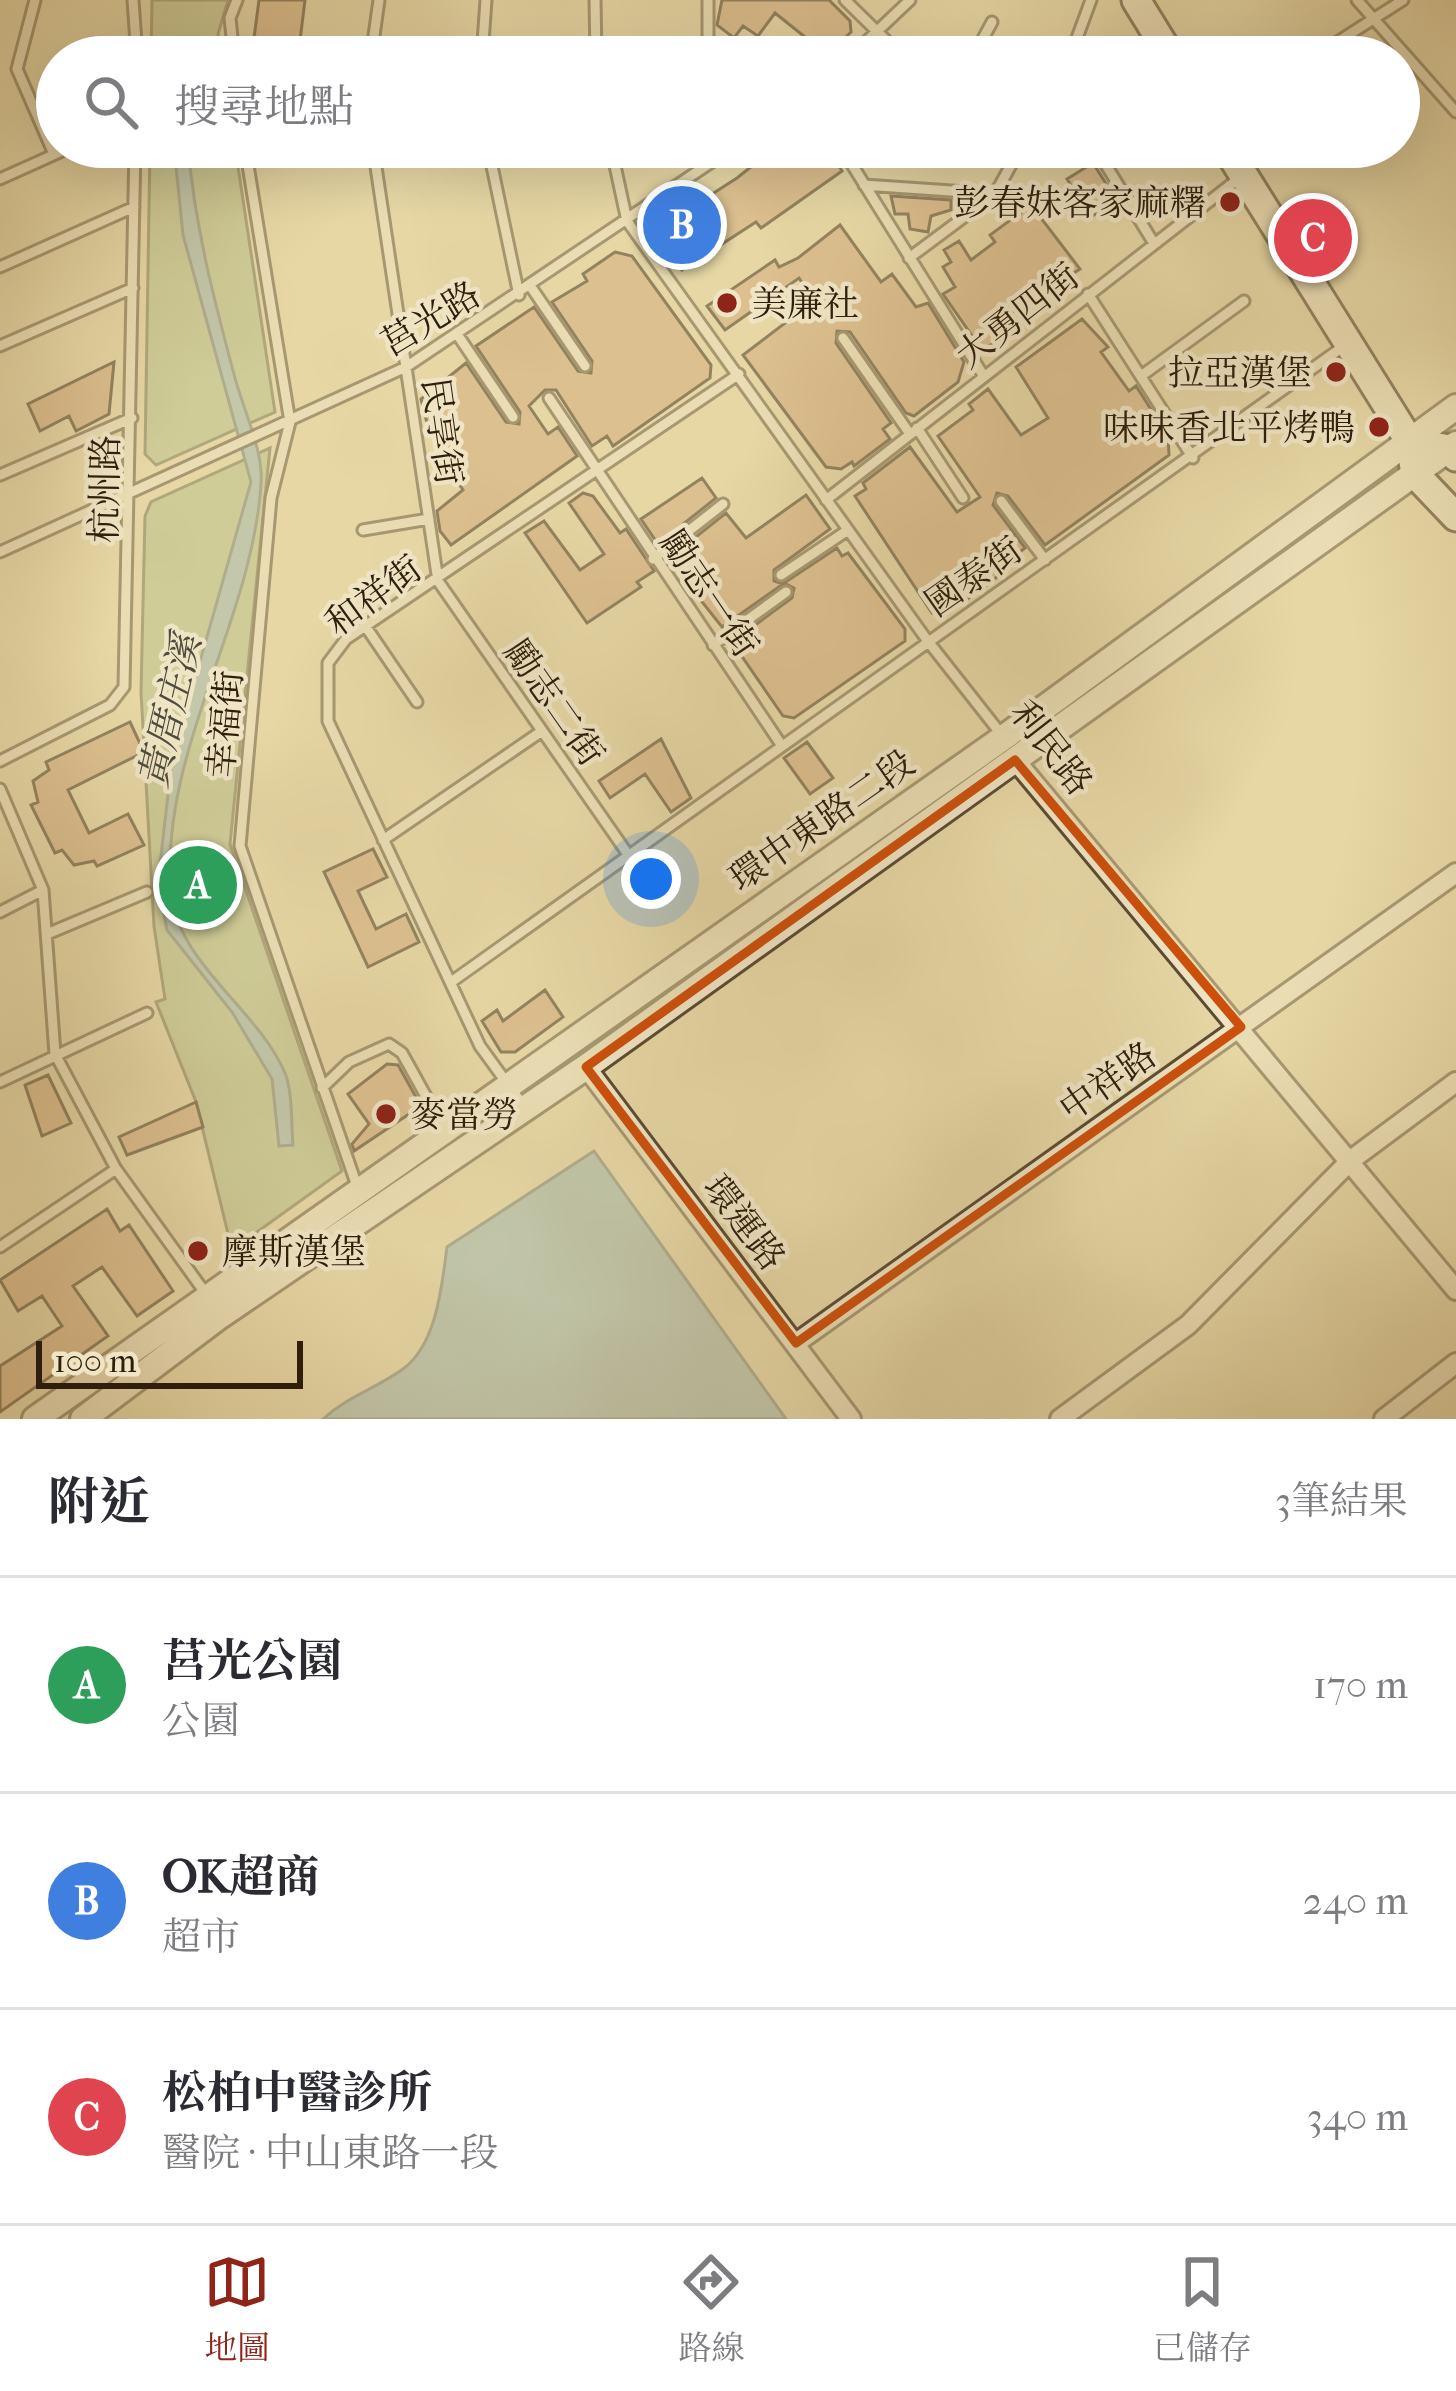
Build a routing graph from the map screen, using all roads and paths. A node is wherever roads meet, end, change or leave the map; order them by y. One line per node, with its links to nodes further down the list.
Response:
1 (35, 0): 31 (lane)
2 (133, 0): 17 (lane)
3 (237, 0): 18 (lane)
4 (379, 0): 19 (lane)
5 (486, 0): 20 (lane)
6 (595, 0): 21 (lane)
7 (708, 0): 22 (lane)
8 (845, 0): 16 (lane)
9 (910, 0): 16 (lane)
10 (1091, 0): 25 (lane)
11 (1136, 0): 26 (main road)
12 (1357, 0): 14 (lane)
13 (1403, 0): 14 (lane)
14 (1377, 20): 27 (lane); 28 (lane)
15 (992, 22): 24 (lane)
16 (880, 34): 23 (lane)
17 (136, 36)
18 (232, 36)
19 (374, 36)
20 (483, 36)
21 (596, 36)
22 (708, 36)
23 (877, 36)
24 (984, 36)
25 (1078, 36)
26 (1158, 36)
27 (1350, 36)
28 (1391, 36)
29 (1420, 70): 30 (lane)
30 (1456, 112)
31 (36, 114)
32 (36, 162): 44 (lane)
33 (135, 168): 47 (lane, 杭州路)
34 (248, 168): 70 (lane, 幸福街)
35 (376, 168): 62 (lane, 民享街)
36 (492, 168): 55 (lane)
37 (616, 168): 48 (lane)
38 (703, 168): 48 (lane, 莒光路)
39 (854, 168): 45 (lane)
40 (1009, 168): 46 (lane)
41 (1107, 168): 49 (lane)
42 (1240, 168): 43 (main road)
43 (1244, 175): 49 (lane, 大勇四街); 59 (main road)
44 (0, 179)
45 (864, 185): 46 (lane); 50 (lane)
46 (995, 194): 50 (lane)
47 (134, 207): 51 (lane); 53 (lane, 杭州路)
48 (628, 221): 52 (lane, 莒光路); 63 (lane, 利民路)
49 (1153, 242): 54 (lane, 大勇四街)
50 (909, 258): 64 (lane)
51 (0, 267)
52 (531, 287): 55 (lane, 莒光路); 61 (lane)
53 (133, 288): 60 (lane); 69 (lane, 杭州路)
54 (1088, 294): 64 (lane, 大勇四街); 65 (lane)
55 (519, 295): 57 (lane, 莒光路)
56 (1244, 302): 65 (lane)
57 (458, 334): 62 (lane, 莒光路); 68 (lane)
58 (843, 338): 71 (lane)
59 (1348, 343): 72 (main road); 74 (lane, 國泰街)
60 (0, 346)
61 (585, 366)
62 (406, 367): 70 (lane, 莒光路); 84 (lane, 民享街)
63 (739, 374): 75 (lane, 和祥街); 80 (lane, 利民路)
64 (983, 375): 71 (lane, 大勇四街)
65 (1141, 376): 74 (lane)
66 (549, 398): 75 (lane, 勵志一街)
67 (1456, 407): 72 (street, 環中東路二段)
68 (513, 417)
69 (132, 418): 77 (lane); 78 (lane, 杭州路)
70 (290, 422): 78 (lane, 莒光路); 117 (lane, 幸福街)
71 (913, 431): 79 (lane); 80 (lane, 大勇四街)
72 (1410, 442): 73 (main road); 76 (main road); 99 (street, 環中東路二段)
73 (1454, 450): 76 (street, 環中東路二段)
74 (1193, 458): 89 (lane, 國泰街)
75 (597, 472): 88 (lane, 勵志一街); 91 (lane, 和祥街)
76 (1414, 474): 83 (main road); 99 (street, 環中東路二段)
77 (0, 476)
78 (130, 491): 87 (lane, 莒光路); 100 (lane, 杭州路)
79 (963, 497)
80 (826, 500): 86 (lane, 利民路)
81 (1000, 501): 89 (lane)
82 (723, 504): 88 (lane)
83 (1456, 517)
84 (429, 519): 85 (lane); 91 (lane, 民享街)
85 (363, 530)
86 (848, 530): 90 (lane); 94 (lane, 利民路)
87 (0, 552)
88 (653, 559): 95 (lane, 勵志一街)
89 (1045, 560): 94 (lane, 國泰街)
90 (781, 575)
91 (438, 581): 93 (lane, 和祥街); 97 (lane, 勵志二街)
92 (786, 592): 95 (lane)
93 (366, 627): 96 (lane); 102 (lane, 和祥街)
94 (927, 640): 98 (lane, 國泰街); 99 (lane, 利民路)
95 (713, 646): 98 (lane, 勵志一街)
96 (417, 702)
97 (542, 731): 102 (lane); 103 (lane, 勵志二街)
98 (780, 743): 103 (lane, 國泰街)
99 (1009, 749): 111 (street, 利民路); 113 (street, 環中東路二段); 116 (street, 環中東路二段)
100 (0, 760)
101 (0, 789): 105 (lane)
102 (383, 840): 109 (lane, 和祥街)
103 (628, 853): 109 (lane, 國泰街)
104 (1456, 873): 111 (street, 中祥路)
105 (43, 890): 107 (lane); 108 (lane)
106 (147, 892): 108 (lane)
107 (0, 911)
108 (47, 934): 112 (lane)
109 (454, 980): 116 (lane, 和祥街)
110 (147, 1013): 112 (lane)
111 (1240, 1027): 120 (street, 利民路); 127 (street, 中祥路)
112 (55, 1054): 114 (lane); 121 (lane)
113 (586, 1066): 118 (street, 環中東路二段); 127 (street, 環運路)
114 (0, 1082)
115 (1456, 1082): 120 (street)
116 (510, 1084): 118 (lane, 和祥街); 119 (street, 環中東路二段)
117 (322, 1088): 119 (lane); 122 (lane, 幸福街)
118 (525, 1108): 123 (street, 環中東路二段)
119 (446, 1132): 122 (street, 環中東路二段)
120 (1351, 1160): 125 (street, 利民路); 132 (street)
121 (116, 1169): 124 (lane); 126 (lane)
122 (360, 1193): 123 (lane); 126 (street, 環中東路二段)
123 (383, 1208): 126 (street, 環中東路二段)
124 (0, 1247)
125 (1456, 1289)
126 (213, 1305): 129 (street, 環中東路二段); 130 (street, 環中東路二段)
127 (796, 1343): 131 (street, 環運路)
128 (1456, 1364): 133 (street)
129 (35, 1419)
130 (83, 1419)
131 (851, 1419)
132 (1060, 1419)
133 (1384, 1419)

